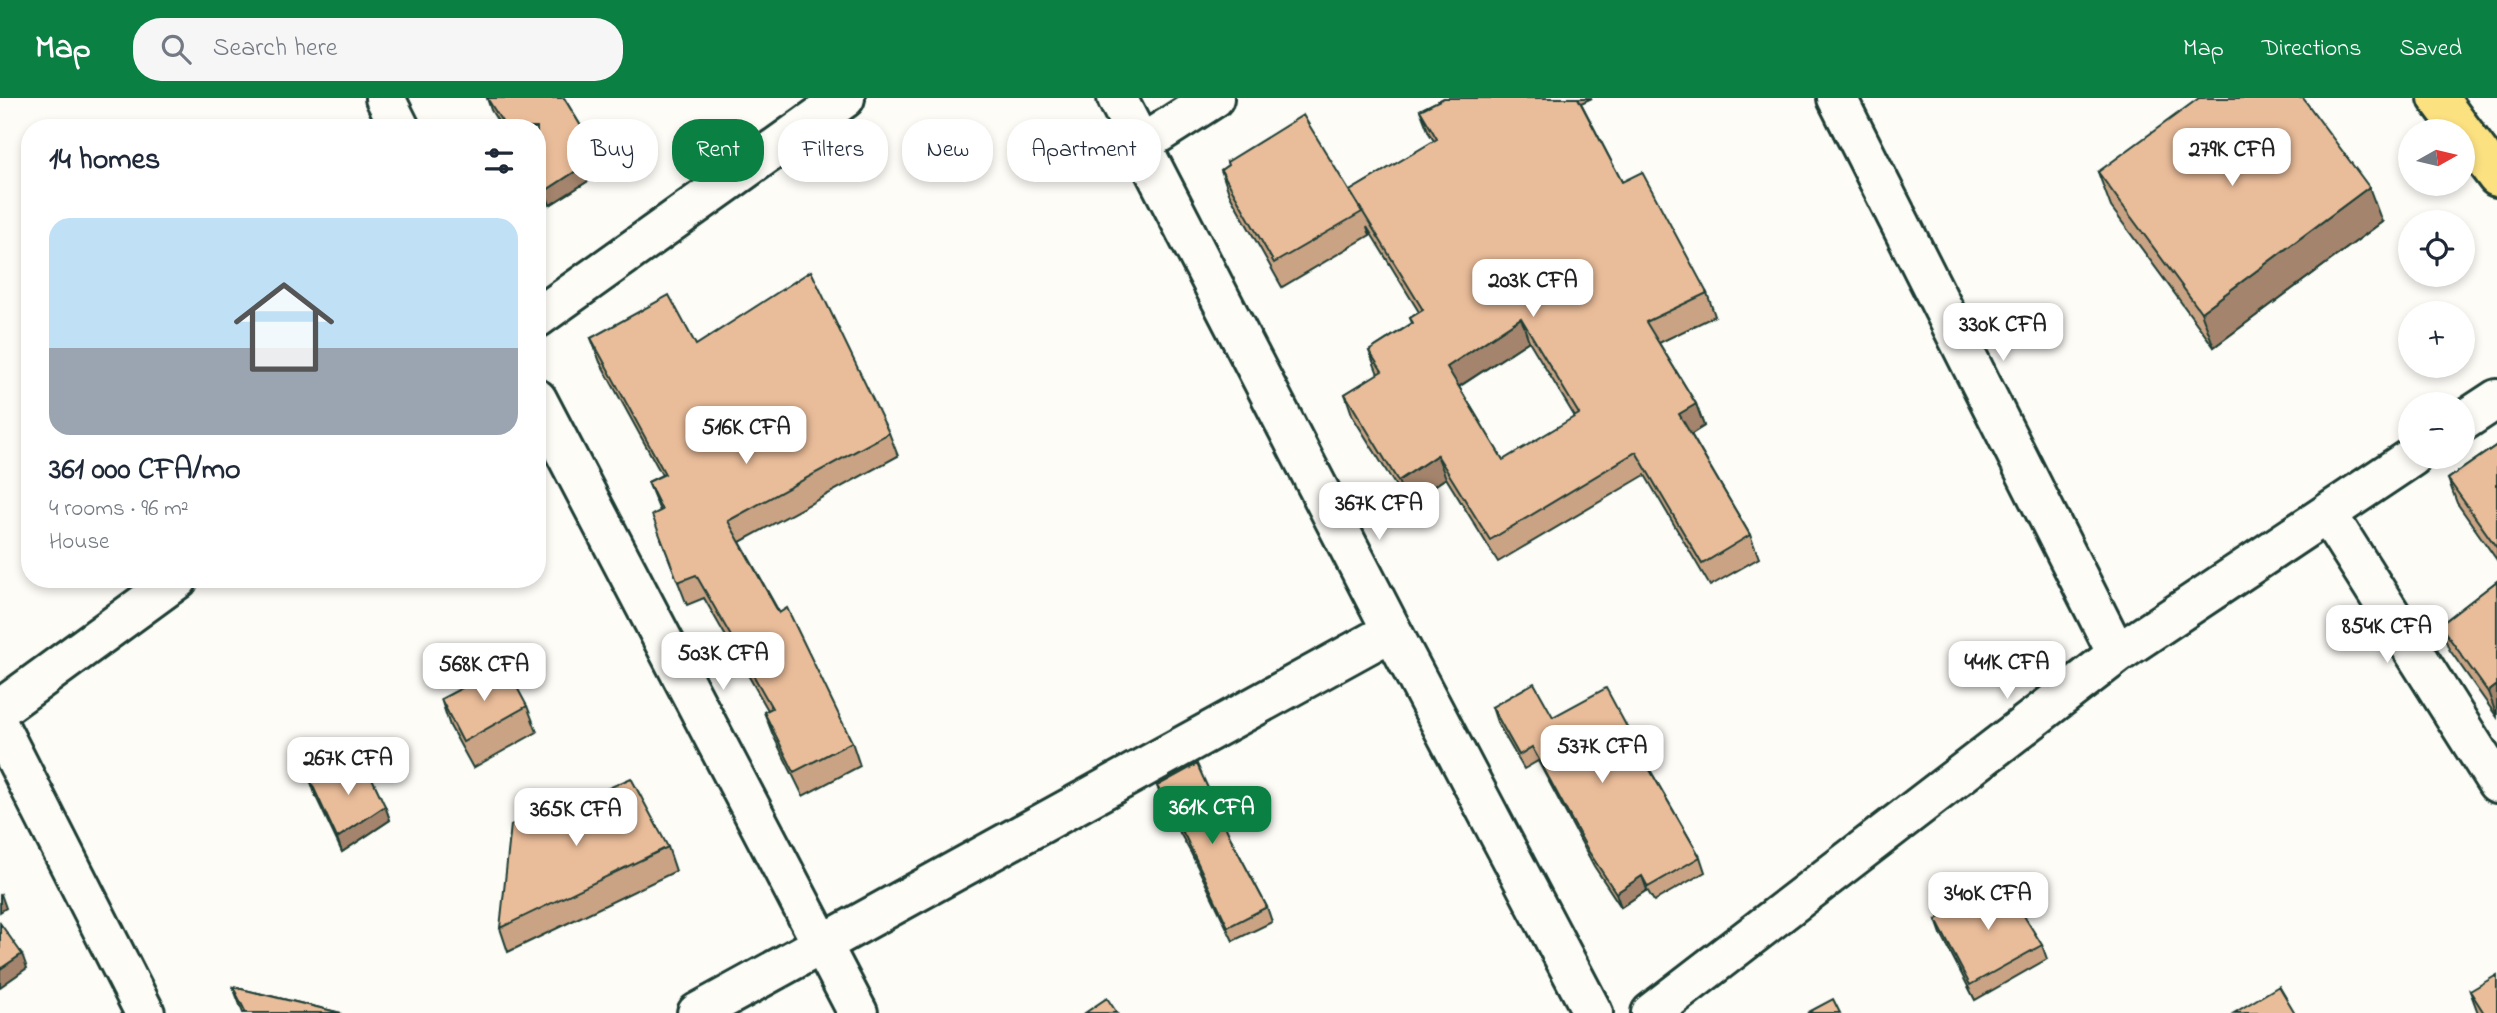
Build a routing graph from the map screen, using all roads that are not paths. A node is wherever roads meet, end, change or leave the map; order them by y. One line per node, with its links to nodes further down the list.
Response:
1 (385, 98): 7 (street)
2 (845, 98): 12 (street)
3 (1117, 98): 8 (street)
4 (1214, 98): 9 (street)
5 (1837, 98): 20 (street)
6 (2438, 98): 10 (highway)
7 (396, 119)
8 (1128, 119)
9 (1161, 132)
10 (2497, 177)
11 (1161, 181): 19 (street)
12 (546, 312)
13 (2497, 398): 14 (street)
14 (2475, 413)
15 (546, 415): 24 (street)
16 (2398, 467): 17 (street)
17 (2328, 515): 20 (street); 23 (street)
18 (166, 588): 21 (street)
19 (1392, 631): 24 (street); 28 (street)
20 (2117, 654): 29 (street)
21 (0, 709)
22 (0, 728): 25 (street)
23 (2497, 783)
24 (822, 945): 26 (street); 27 (street)
25 (145, 1013)
26 (697, 1013)
27 (858, 1013)
28 (1593, 1013)
29 (1651, 1013)

